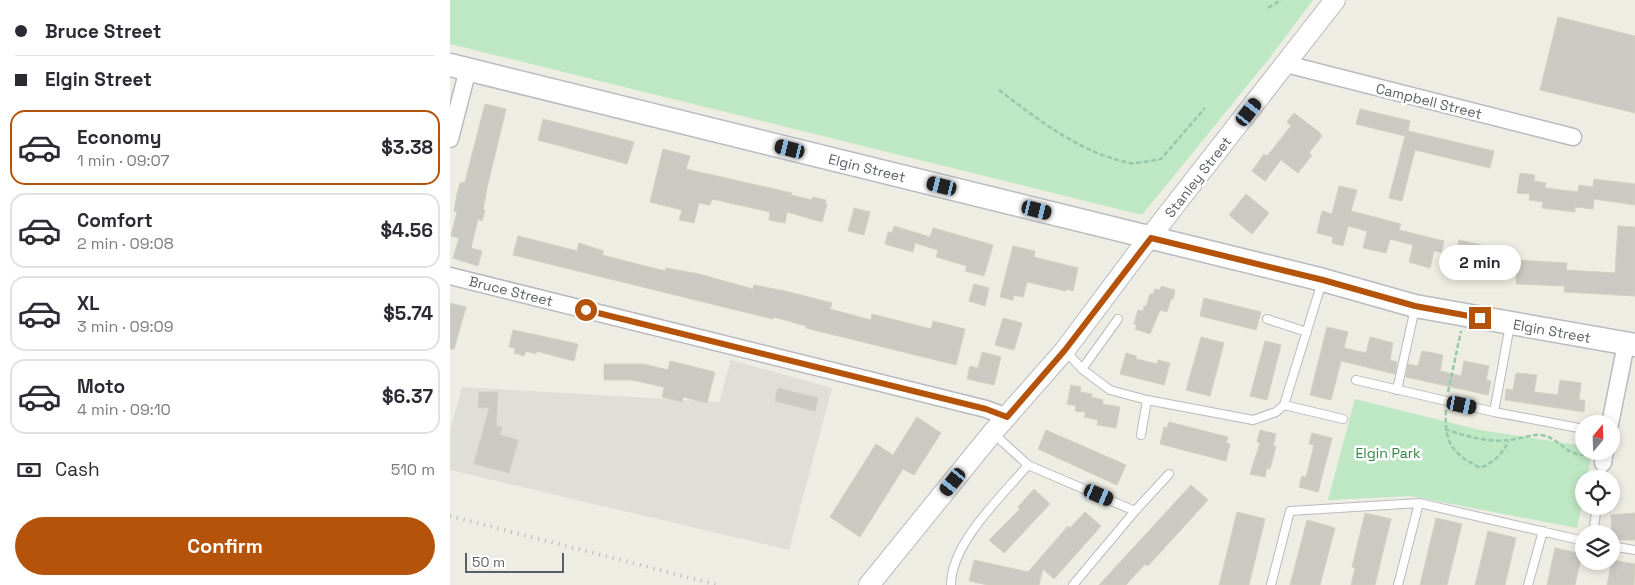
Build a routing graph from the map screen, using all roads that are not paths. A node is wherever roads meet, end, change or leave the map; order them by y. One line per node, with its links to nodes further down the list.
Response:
1 (1336, 0): 2 (street, Stanley Street)
2 (1286, 64): 4 (street, Campbell Street); 6 (street, Stanley Street)
3 (459, 67): 5 (street); 6 (main road, Elgin Street)
4 (1573, 137)
5 (450, 140)
6 (1151, 238): 8 (main road, Elgin Street); 15 (street, Stanley Street)
7 (450, 276): 23 (street, Bruce Street)
8 (1323, 280): 9 (main road, Elgin Street); 13 (lane)
9 (1415, 306): 12 (main road, Elgin Street); 18 (lane)
10 (1118, 319): 16 (lane)
11 (1267, 319): 13 (lane)
12 (1511, 323): 14 (main road, Elgin Street); 21 (lane)
13 (1307, 332): 20 (lane)
14 (1630, 344): 22 (street)
15 (1065, 350): 16 (lane); 23 (street, Stanley Street)
16 (1082, 369): 19 (lane)
17 (1356, 380): 18 (lane)
18 (1397, 390): 21 (lane)
19 (1147, 400): 20 (lane); 27 (lane)
20 (1284, 405): 24 (lane)
21 (1494, 412): 25 (lane)
22 (1612, 415)
23 (1007, 417): 26 (street, Stanley Street)
24 (1343, 419)
25 (1575, 427)
26 (992, 432): 28 (lane); 36 (street, Stanley Street)
27 (1141, 435)
28 (1028, 465): 31 (lane); 37 (lane)
29 (1168, 474): 31 (lane)
30 (1419, 503): 32 (lane); 39 (lane); 40 (lane)
31 (1135, 511): 38 (lane)
32 (1542, 531): 33 (lane); 41 (lane)
33 (1575, 539)
34 (1620, 548): 35 (lane)
35 (1635, 550)
36 (869, 585)
37 (951, 585)
38 (1074, 585)
39 (1272, 585)
40 (1398, 585)
41 (1528, 585)

